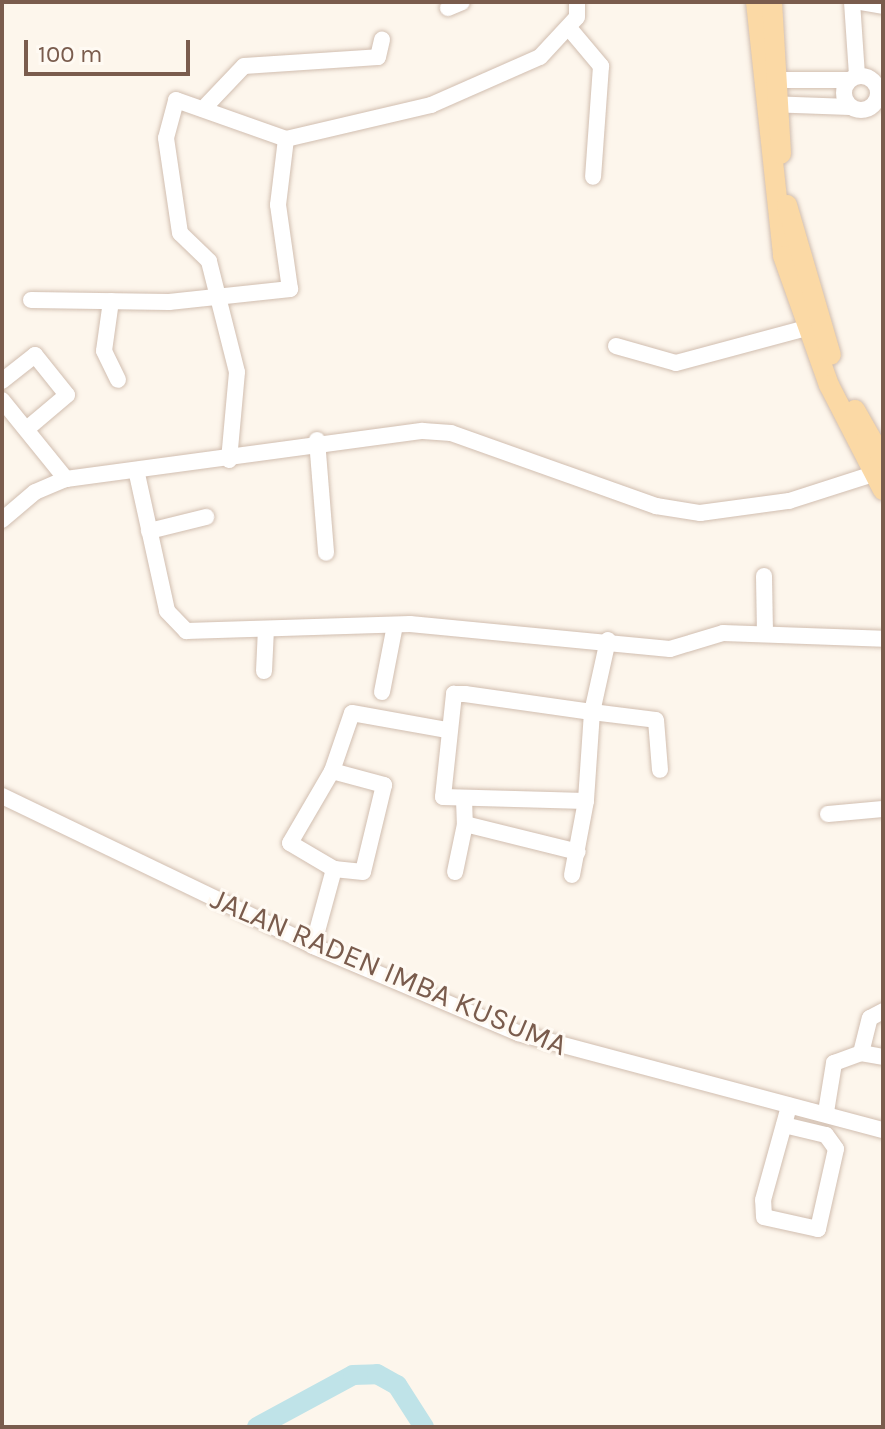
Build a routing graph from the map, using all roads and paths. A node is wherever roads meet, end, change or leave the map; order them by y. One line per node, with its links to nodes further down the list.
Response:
1 (577, 2): 7 (street)
2 (756, 2): 11 (main road)
3 (772, 2): 10 (main road)
4 (852, 2): 9 (street)
5 (861, 2): 6 (street)
6 (883, 6)
7 (569, 28): 14 (street); 15 (street)
8 (382, 39): 13 (street)
9 (853, 78): 10 (street); 12 (street); 12 (street)
10 (776, 80): 11 (main road)
11 (770, 104): 12 (street); 16 (main road)
12 (850, 107)
13 (203, 109): 14 (street); 17 (street)
14 (286, 139): 17 (street)
15 (593, 177)
16 (790, 254): 20 (main road); 24 (main road)
17 (220, 298): 19 (street); 28 (street)
18 (31, 300): 19 (street)
19 (111, 301): 22 (street)
20 (807, 328): 21 (street); 24 (main road)
21 (616, 346)
22 (118, 380)
23 (2, 381): 26 (street)
24 (836, 383): 30 (main road)
25 (2, 400): 26 (street)
26 (28, 428): 31 (street)
27 (317, 440): 28 (street); 30 (street); 35 (street)
28 (229, 460): 29 (street)
29 (137, 474): 31 (street); 34 (street)
30 (880, 474)
31 (66, 479): 33 (street)
32 (206, 517): 34 (street)
33 (2, 520)
34 (149, 531): 38 (street)
35 (326, 553)
36 (764, 576): 39 (street)
37 (395, 625): 38 (street); 41 (street); 43 (street)
38 (266, 629): 42 (street)
39 (765, 634): 40 (street); 41 (street)
40 (883, 639)
41 (608, 640): 44 (street)
42 (264, 671)
43 (382, 692)
44 (592, 712): 45 (street); 46 (street); 50 (street)
45 (447, 730): 47 (street); 49 (street)
46 (660, 770)
47 (332, 771): 55 (street); 55 (street)
48 (2, 796): 58 (street, JALAN RADEN IMBA KUSUMA)
49 (464, 799): 50 (street); 53 (street)
50 (586, 801): 54 (street)
51 (883, 809): 52 (street)
52 (828, 814)
53 (465, 824): 54 (street); 56 (street)
54 (578, 852): 57 (street)
55 (334, 869): 58 (street)
56 (455, 872)
57 (572, 875)
58 (313, 946): 62 (street, JALAN RADEN IMBA KUSUMA)
59 (883, 1011): 60 (street)
60 (861, 1053): 61 (street); 63 (street)
61 (883, 1057)
62 (789, 1106): 63 (street, JALAN RADEN IMBA KUSUMA); 64 (street)
63 (826, 1112): 65 (street, JALAN RADEN IMBA KUSUMA)
64 (784, 1125): 64 (street)
65 (883, 1130)

